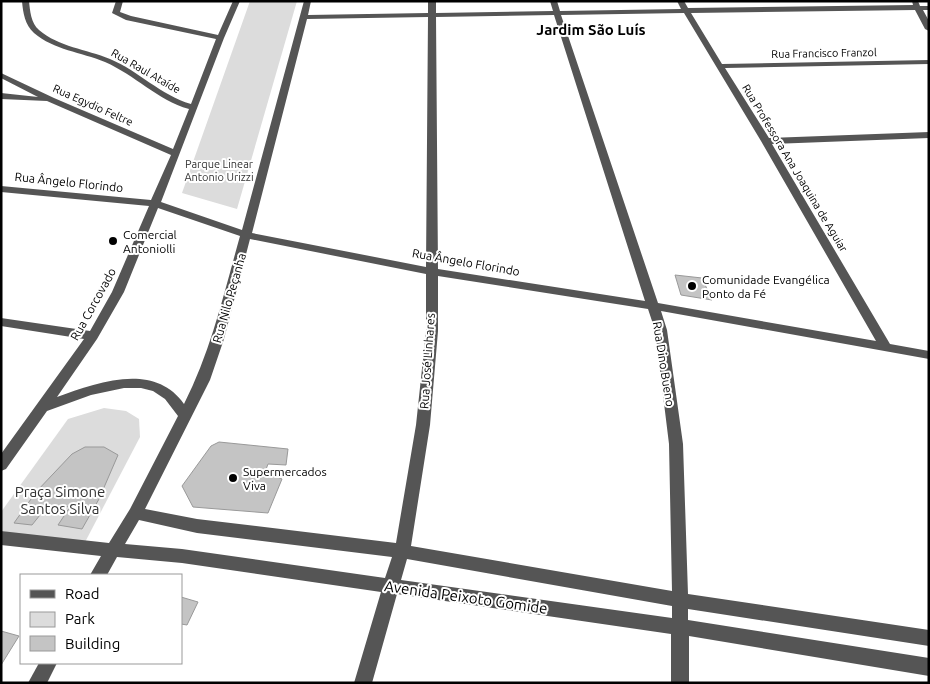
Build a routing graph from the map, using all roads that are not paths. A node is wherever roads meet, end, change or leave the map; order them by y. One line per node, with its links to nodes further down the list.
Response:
1 (25, 1): 21 (street, Rua Raul Ataíde)
2 (120, 1): 15 (street)
3 (237, 1): 15 (street, Rua Corcovado)
4 (308, 1): 13 (street, Rua Nilo Peçanha)
5 (432, 1): 12 (street, Rua José Linhares)
6 (553, 1): 11 (street, Rua Dino Bueno)
7 (680, 1): 10 (street, Rua Professora Ana Joaquina de Aguiar)
8 (916, 4): 9 (street); 10 (street); 14 (street)
9 (929, 8)
10 (686, 11): 11 (street); 17 (street, Rua Professora Ana Joaquina de Aguiar)
11 (556, 14): 12 (street); 29 (street, Rua Dino Bueno)
12 (432, 15): 13 (street); 28 (street, Rua José Linhares)
13 (304, 17): 27 (street, Rua Nilo Peçanha)
14 (929, 29)
15 (220, 38): 21 (street, Rua Corcovado)
16 (929, 62): 17 (street, Rua Francisco Franzol)
17 (720, 66): 23 (street, Rua Professora Ana Joaquina de Aguiar)
18 (1, 75): 20 (street, Rua Egydio Feltre)
19 (1, 96): 20 (street)
20 (52, 100): 24 (street, Rua Egydio Feltre)
21 (193, 108): 24 (street, Rua Corcovado)
22 (929, 135): 23 (street)
23 (766, 141): 32 (street, Rua Professora Ana Joaquina de Aguiar)
24 (176, 154): 26 (street, Rua Corcovado)
25 (1, 189): 26 (street, Rua Ângelo Florindo)
26 (156, 204): 27 (street, Rua Ângelo Florindo); 31 (street, Rua Corcovado)
27 (246, 235): 28 (street, Rua Ângelo Florindo); 35 (street, Rua Nilo Peçanha)
28 (430, 271): 29 (street, Rua Ângelo Florindo); 40 (street, Rua José Linhares)
29 (654, 306): 32 (street, Rua Ângelo Florindo); 43 (street, Rua Dino Bueno)
30 (1, 322): 31 (street)
31 (93, 336): 34 (street, Rua Corcovado)
32 (886, 348): 33 (street, Rua Ângelo Florindo)
33 (929, 355)
34 (41, 408): 35 (street); 36 (street, Rua Corcovado)
35 (184, 414): 37 (street, Rua Nilo Peçanha)
36 (1, 465)
37 (135, 513): 39 (street, Rua Nilo Peçanha); 40 (street)
38 (1, 538): 39 (street, Avenida Peixoto Gomide)
39 (112, 549): 41 (street, Rua Nilo Peçanha); 42 (street, Avenida Peixoto Gomide)
40 (402, 551): 42 (street, Rua José Linhares); 43 (street)
41 (99, 574)
42 (392, 587): 44 (street, Avenida Peixoto Gomide); 49 (street, Rua José Linhares)
43 (680, 600): 44 (street, Rua Dino Bueno); 45 (street)
44 (680, 627): 47 (street, Avenida Peixoto Gomide); 50 (street, Rua Dino Bueno)
45 (929, 638)
46 (47, 664): 48 (street)
47 (929, 667)
48 (37, 683)
49 (363, 683)
50 (680, 683)

